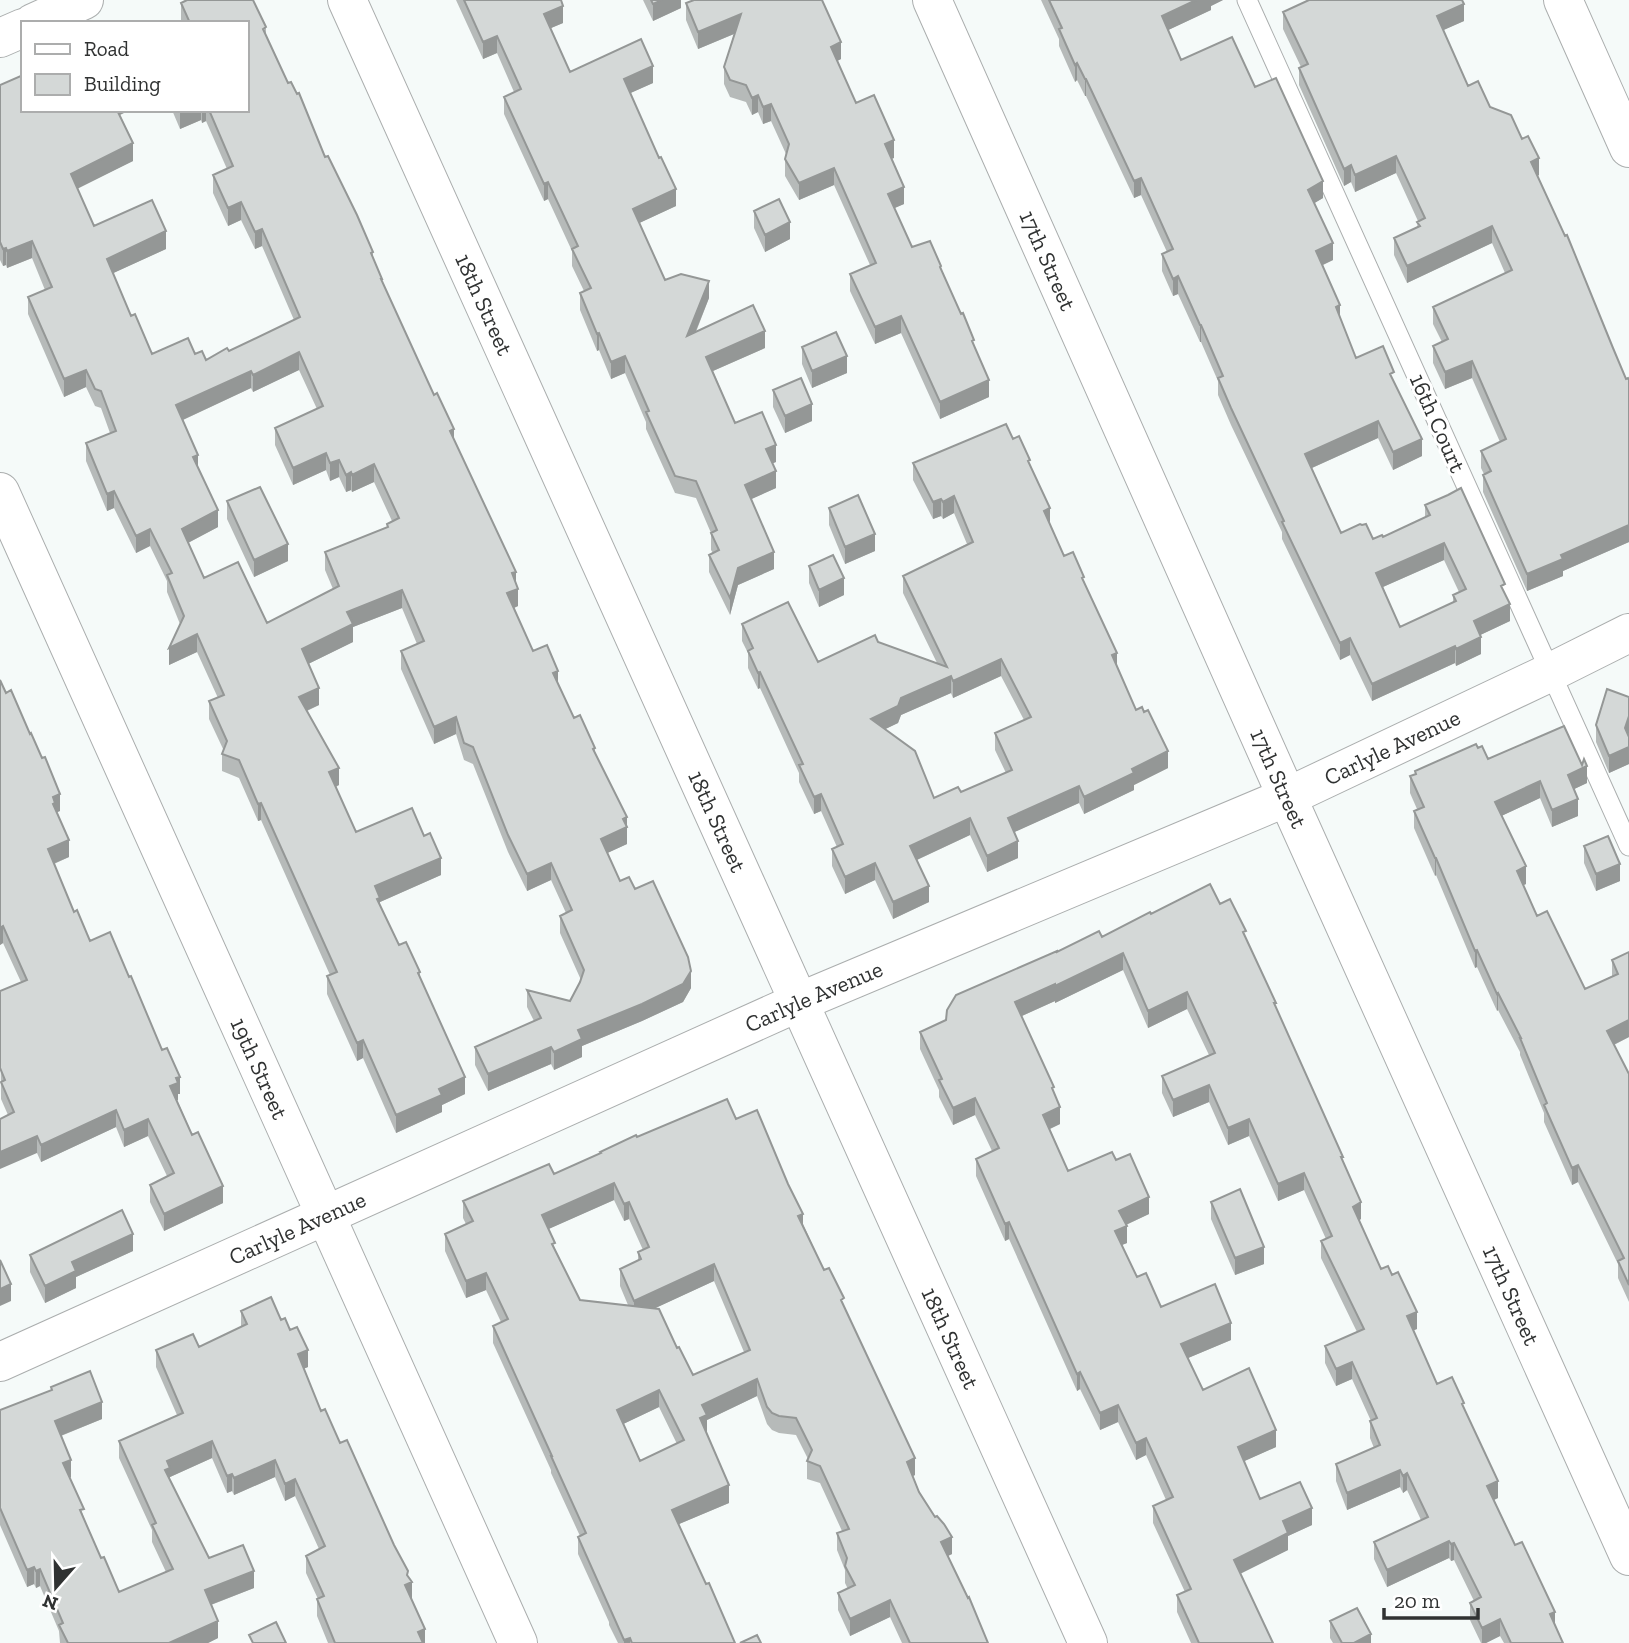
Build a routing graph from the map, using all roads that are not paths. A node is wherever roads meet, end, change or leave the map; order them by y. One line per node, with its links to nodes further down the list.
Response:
1 (84, 0): 6 (street)
2 (347, 0): 15 (street, 18th Street)
3 (932, 0): 13 (street, 17th Street)
4 (1247, 0): 12 (lane, 16th Court)
5 (1563, 0): 9 (street)
6 (37, 21)
7 (21, 28): 8 (street)
8 (0, 38)
9 (1629, 148)
10 (0, 492): 16 (street, 19th Street)
11 (1629, 634): 12 (street, Carlyle Avenue)
12 (1551, 672): 13 (street, Carlyle Avenue); 14 (lane, 16th Court)
13 (1287, 797): 15 (street, Carlyle Avenue); 18 (street, 17th Street)
14 (1629, 846)
15 (799, 1002): 16 (street, Carlyle Avenue); 20 (street, 18th Street)
16 (326, 1215): 17 (street, Carlyle Avenue); 19 (street, 19th Street)
17 (0, 1362)
18 (1629, 1556)
19 (518, 1643)
20 (1088, 1643)

